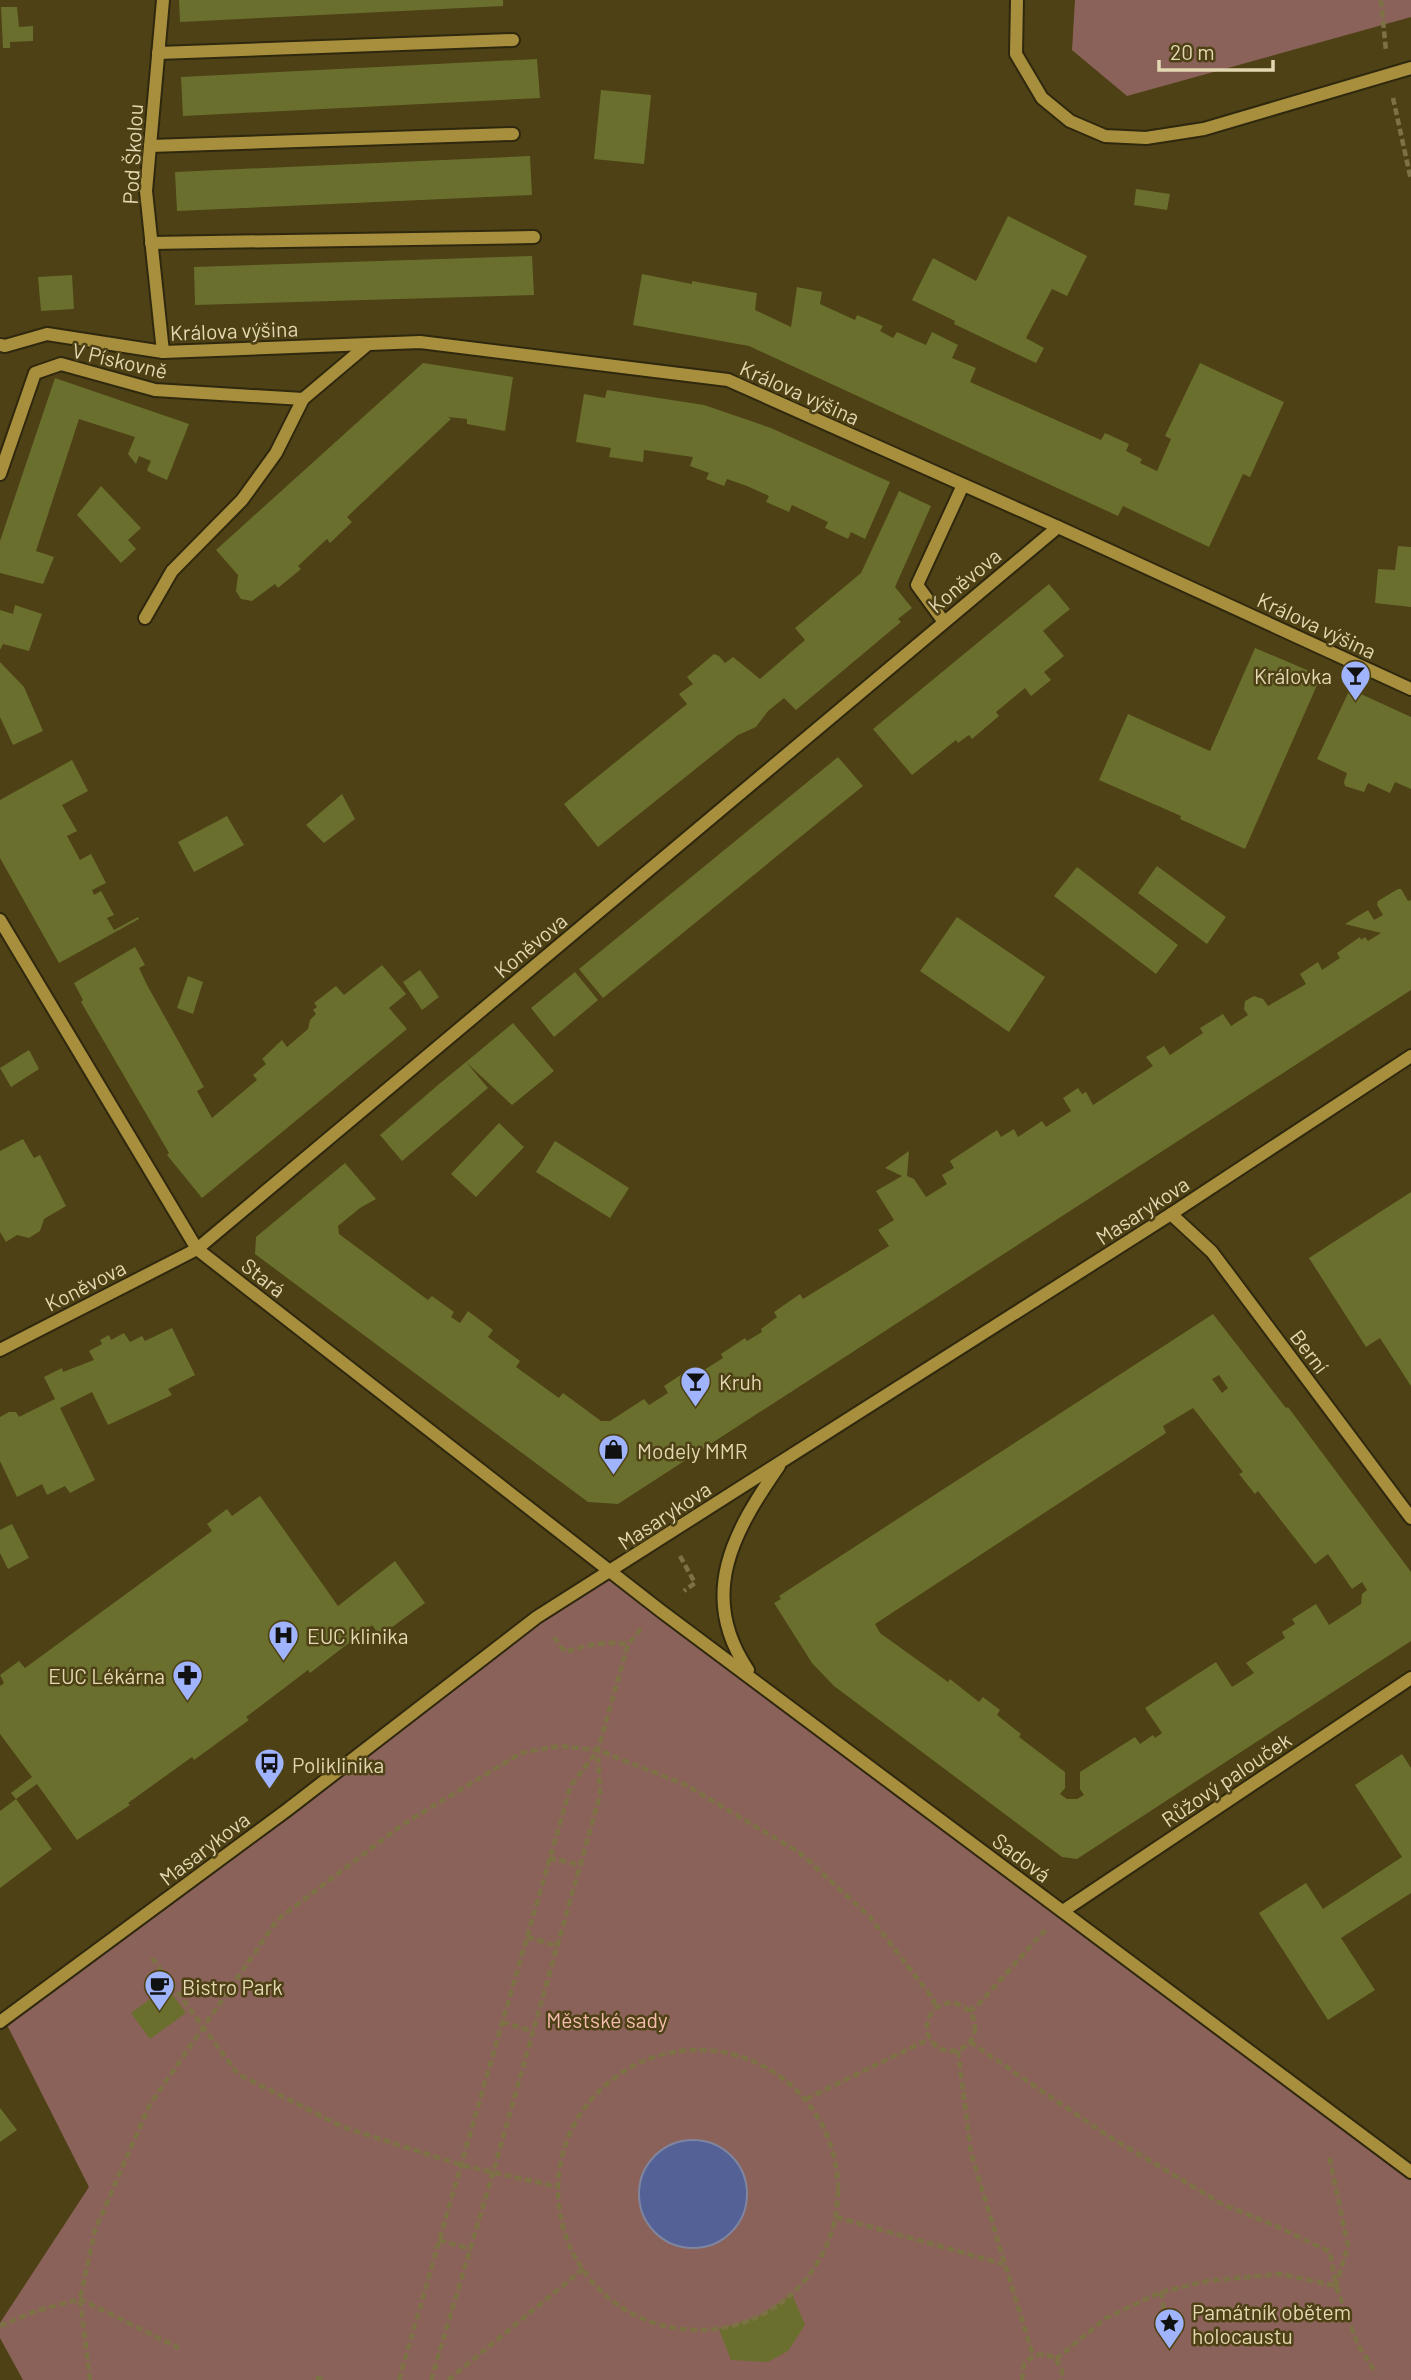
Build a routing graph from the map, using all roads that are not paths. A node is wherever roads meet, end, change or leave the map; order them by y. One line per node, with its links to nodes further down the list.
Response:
1 (163, 0): 4 (street, Pod Školou)
2 (1017, 0): 5 (street)
3 (513, 40): 4 (street)
4 (158, 53): 7 (street, Pod Školou)
5 (1411, 68)
6 (513, 134): 7 (street)
7 (150, 146): 9 (street, Pod Školou)
8 (534, 237): 9 (street)
9 (151, 243): 12 (street, Pod Školou)
10 (0, 345): 12 (street, Králova výšina)
11 (368, 345): 12 (street, Králova výšina); 13 (street); 15 (street, Králova výšina)
12 (163, 352)
13 (303, 399): 14 (street, V Pískovně); 17 (street)
14 (0, 474)
15 (962, 485): 16 (street, Králova výšina); 18 (street)
16 (1058, 527): 18 (street, Koněvova); 19 (street, Králova výšina)
17 (145, 618)
18 (944, 622): 23 (street, Koněvova)
19 (1411, 689)
20 (0, 920): 23 (street, Stará)
21 (1411, 1056): 22 (street, Masarykova)
22 (1171, 1214): 25 (street, Masarykova); 26 (street, Berní)
23 (197, 1249): 24 (street, Koněvova); 27 (street, Stará)
24 (0, 1350)
25 (782, 1462): 27 (street, Masarykova); 29 (street)
26 (1411, 1518)
27 (611, 1571): 29 (street, Sadová); 31 (street, Masarykova)
28 (1411, 1678): 30 (street, Růžový palouček)
29 (754, 1679): 30 (street, Sadová)
30 (1063, 1911): 32 (street, Sadová)
31 (0, 2022)
32 (1411, 2172)

